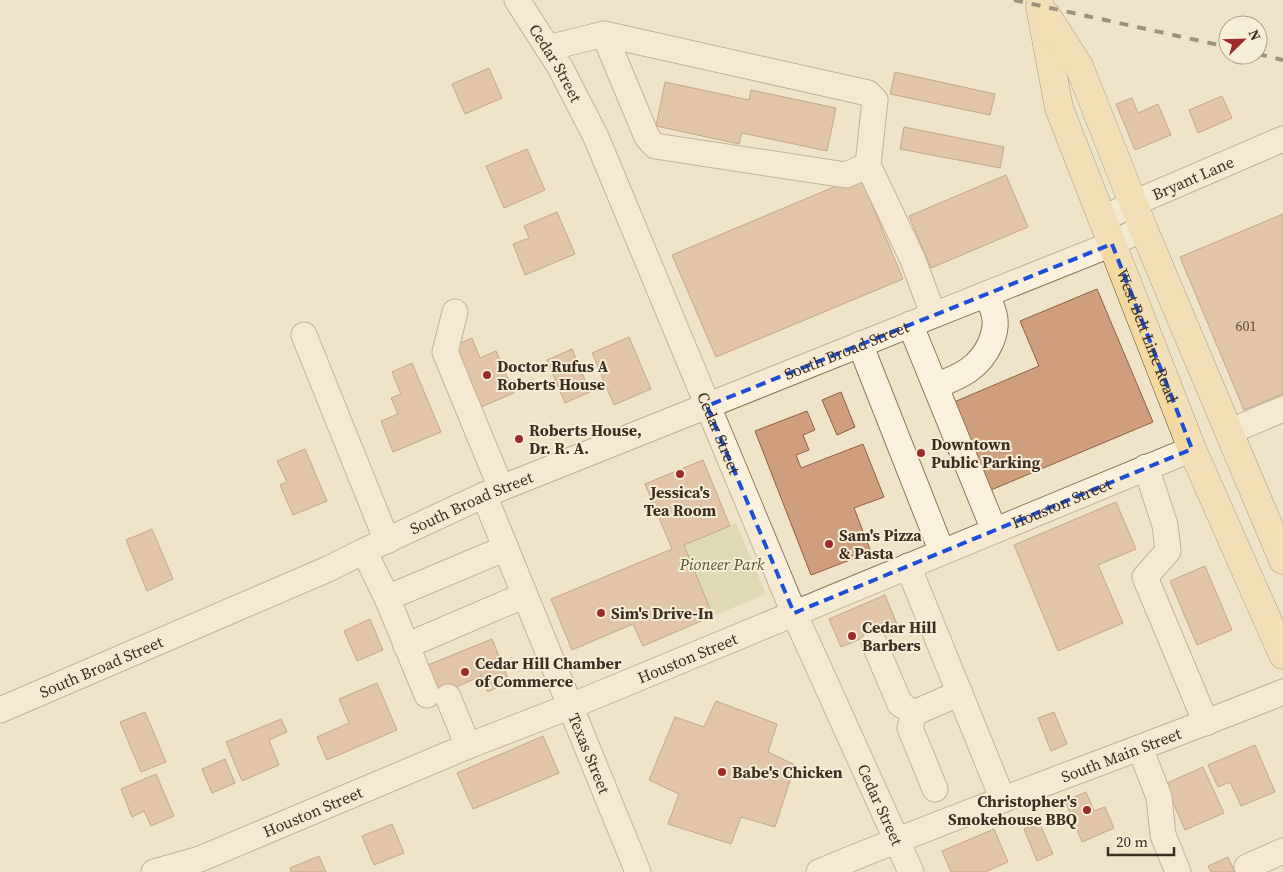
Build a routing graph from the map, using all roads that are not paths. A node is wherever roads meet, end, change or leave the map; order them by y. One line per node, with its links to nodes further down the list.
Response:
1 (518, 0): 4 (street, Cedar Street)
2 (1038, 3): 7 (main road, West Belt Line Road); 8 (main road, West Belt Line Road)
3 (604, 34): 4 (street); 6 (street); 6 (street)
4 (548, 48): 18 (street, Cedar Street)
5 (1283, 139): 7 (street, Bryant Lane)
6 (868, 165): 13 (street)
7 (1134, 203): 8 (street, Bryant Lane); 9 (main road, West Belt Line Road)
8 (1103, 219): 10 (main road, West Belt Line Road)
9 (1143, 228): 10 (street, South Broad Street); 20 (main road, West Belt Line Road)
10 (1112, 244): 11 (street, South Broad Street); 21 (main road, West Belt Line Road)
11 (986, 294): 13 (street, South Broad Street); 17 (street)
12 (455, 312): 23 (street, Texas Street)
13 (933, 314): 14 (street, South Broad Street)
14 (910, 324): 16 (street, South Broad Street); 17 (street)
15 (304, 336): 25 (street)
16 (860, 344): 18 (street, South Broad Street); 28 (street)
17 (936, 386): 24 (street)
18 (707, 406): 23 (street, South Broad Street); 33 (street, Cedar Street)
19 (1283, 409): 20 (street)
20 (1229, 432): 21 (main road); 29 (main road, West Belt Line Road)
21 (1192, 449): 22 (street, Houston Street); 36 (main road, West Belt Line Road)
22 (1146, 468): 24 (street, Houston Street); 42 (street)
23 (493, 492): 25 (street, South Broad Street); 26 (street, Texas Street)
24 (994, 530): 28 (street, Houston Street)
25 (387, 541): 27 (street, South Broad Street)
26 (506, 548): 31 (street, Texas Street); 32 (street)
27 (364, 551): 32 (street); 40 (street, South Broad Street)
28 (942, 552): 30 (street, Houston Street)
29 (1283, 560)
30 (908, 566): 33 (street, Houston Street); 38 (street)
31 (526, 595): 35 (street); 39 (street, Texas Street)
32 (387, 598): 35 (street)
33 (794, 613): 39 (street, Houston Street); 47 (street, Cedar Street)
34 (874, 643): 41 (street)
35 (406, 646): 43 (street)
36 (1283, 655)
37 (1283, 692): 42 (street, South Main Street)
38 (960, 693): 41 (street); 46 (street)
39 (571, 706): 43 (street, Houston Street); 51 (street, Texas Street)
40 (0, 710)
41 (914, 713): 45 (street)
42 (1206, 723): 44 (street, South Main Street)
43 (468, 746): 50 (street, Houston Street)
44 (1140, 748): 46 (street, South Main Street); 54 (street)
45 (935, 789)
46 (1003, 800): 47 (street, South Main Street)
47 (897, 840): 52 (street, South Main Street); 53 (street, Cedar Street)
48 (1283, 852): 49 (street)
49 (1247, 867)
50 (154, 872)
51 (638, 872)
52 (819, 872)
53 (912, 872)
54 (1178, 872)

